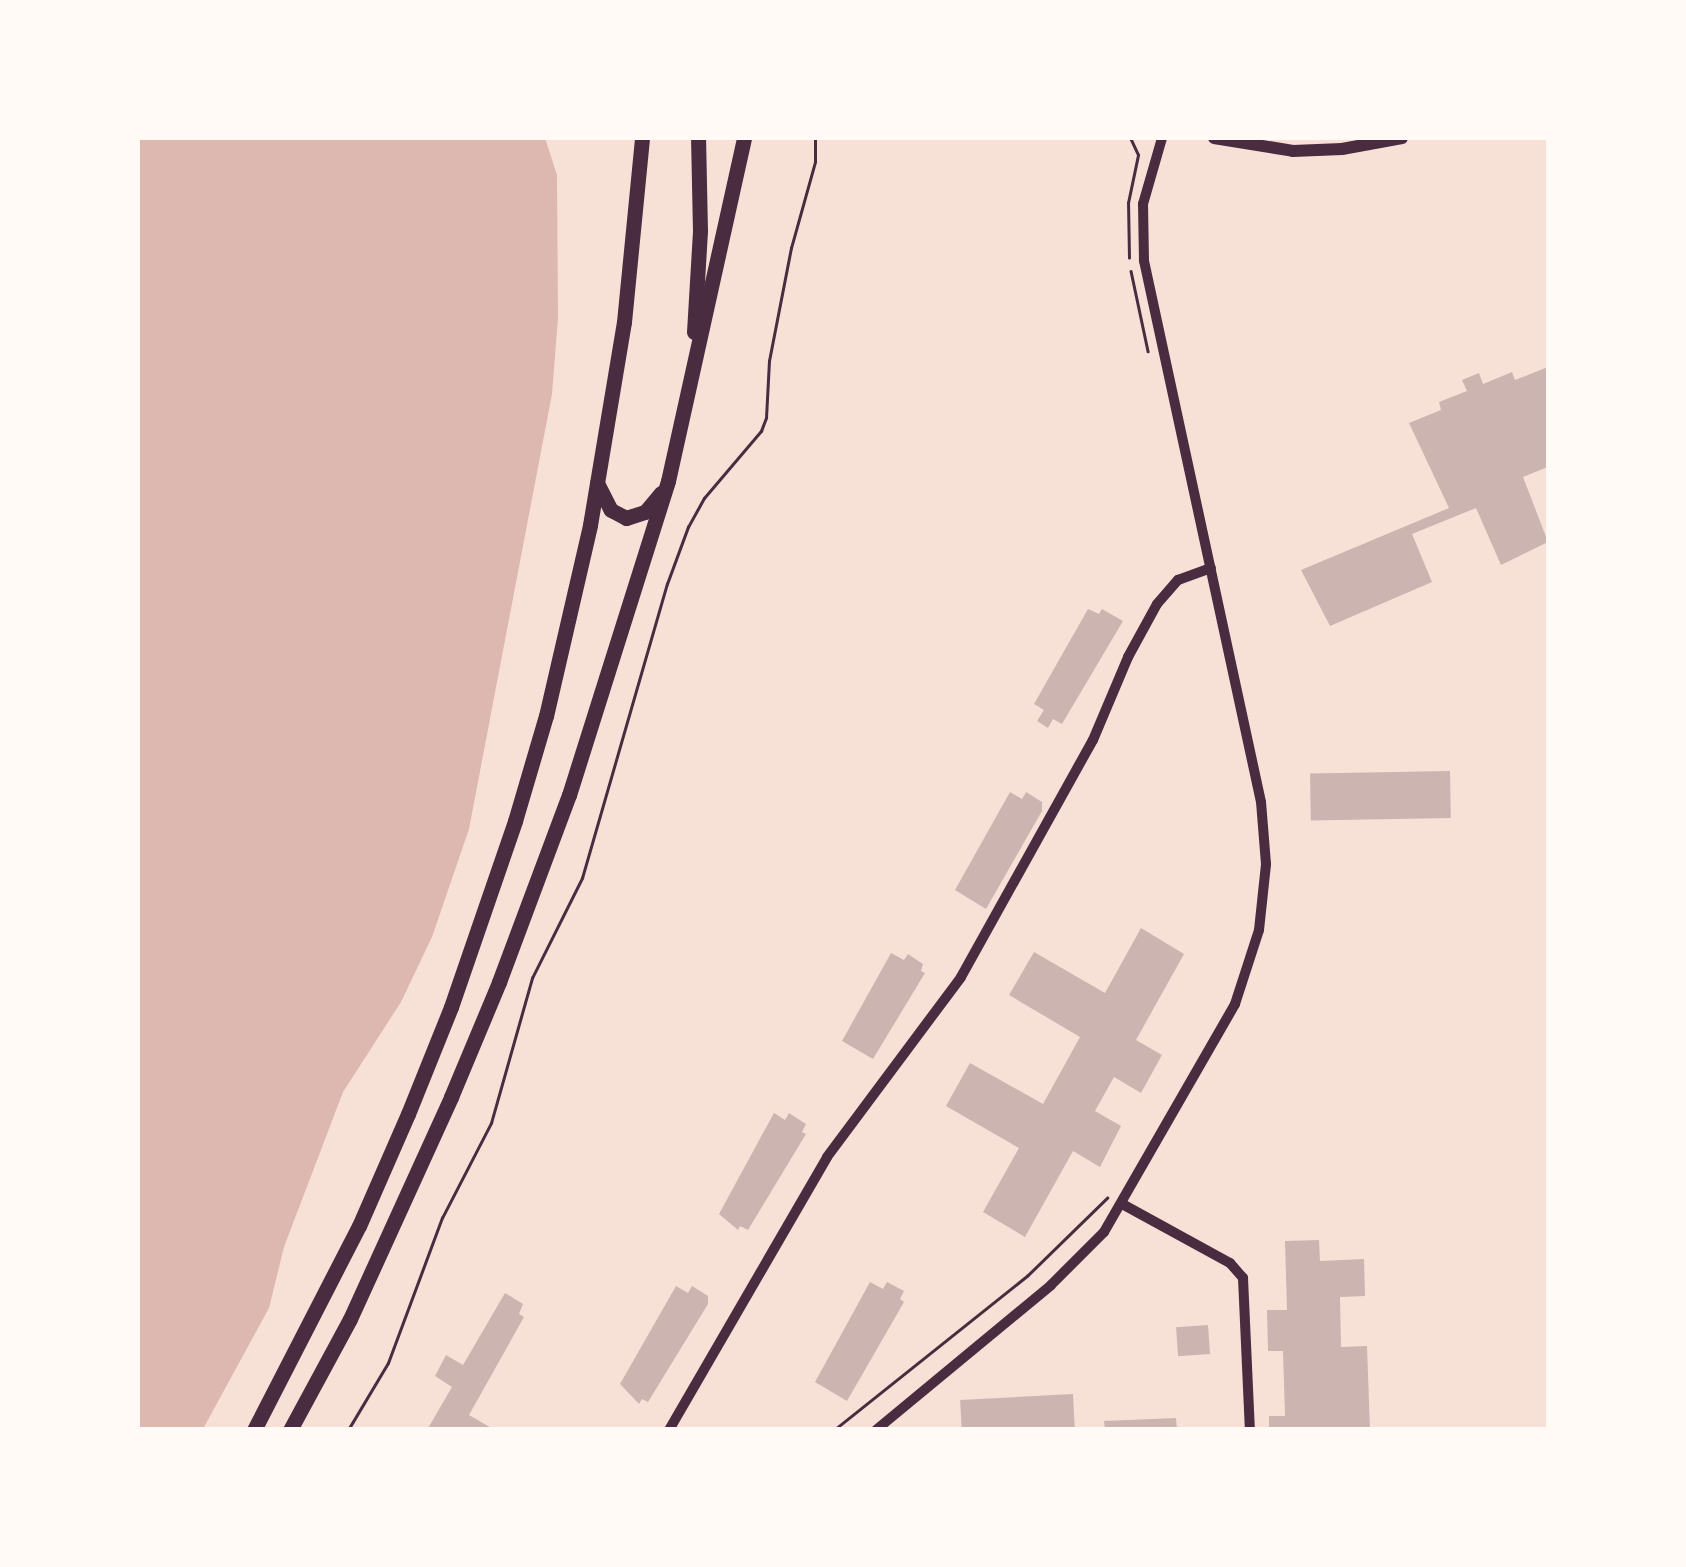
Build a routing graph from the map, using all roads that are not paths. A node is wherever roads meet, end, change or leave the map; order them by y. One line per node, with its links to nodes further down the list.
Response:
1 (642, 138): 9 (highway)
2 (698, 138): 7 (highway)
3 (744, 138): 7 (highway)
4 (1162, 138): 10 (street)
5 (1214, 138): 6 (street)
6 (1402, 138)
7 (681, 424): 8 (highway)
8 (668, 481): 9 (highway); 13 (highway)
9 (597, 482): 12 (highway)
10 (1211, 568): 11 (street); 14 (street)
11 (1124, 1205): 15 (street); 16 (street)
12 (254, 1430)
13 (290, 1430)
14 (669, 1430)
15 (876, 1430)
16 (1250, 1430)

